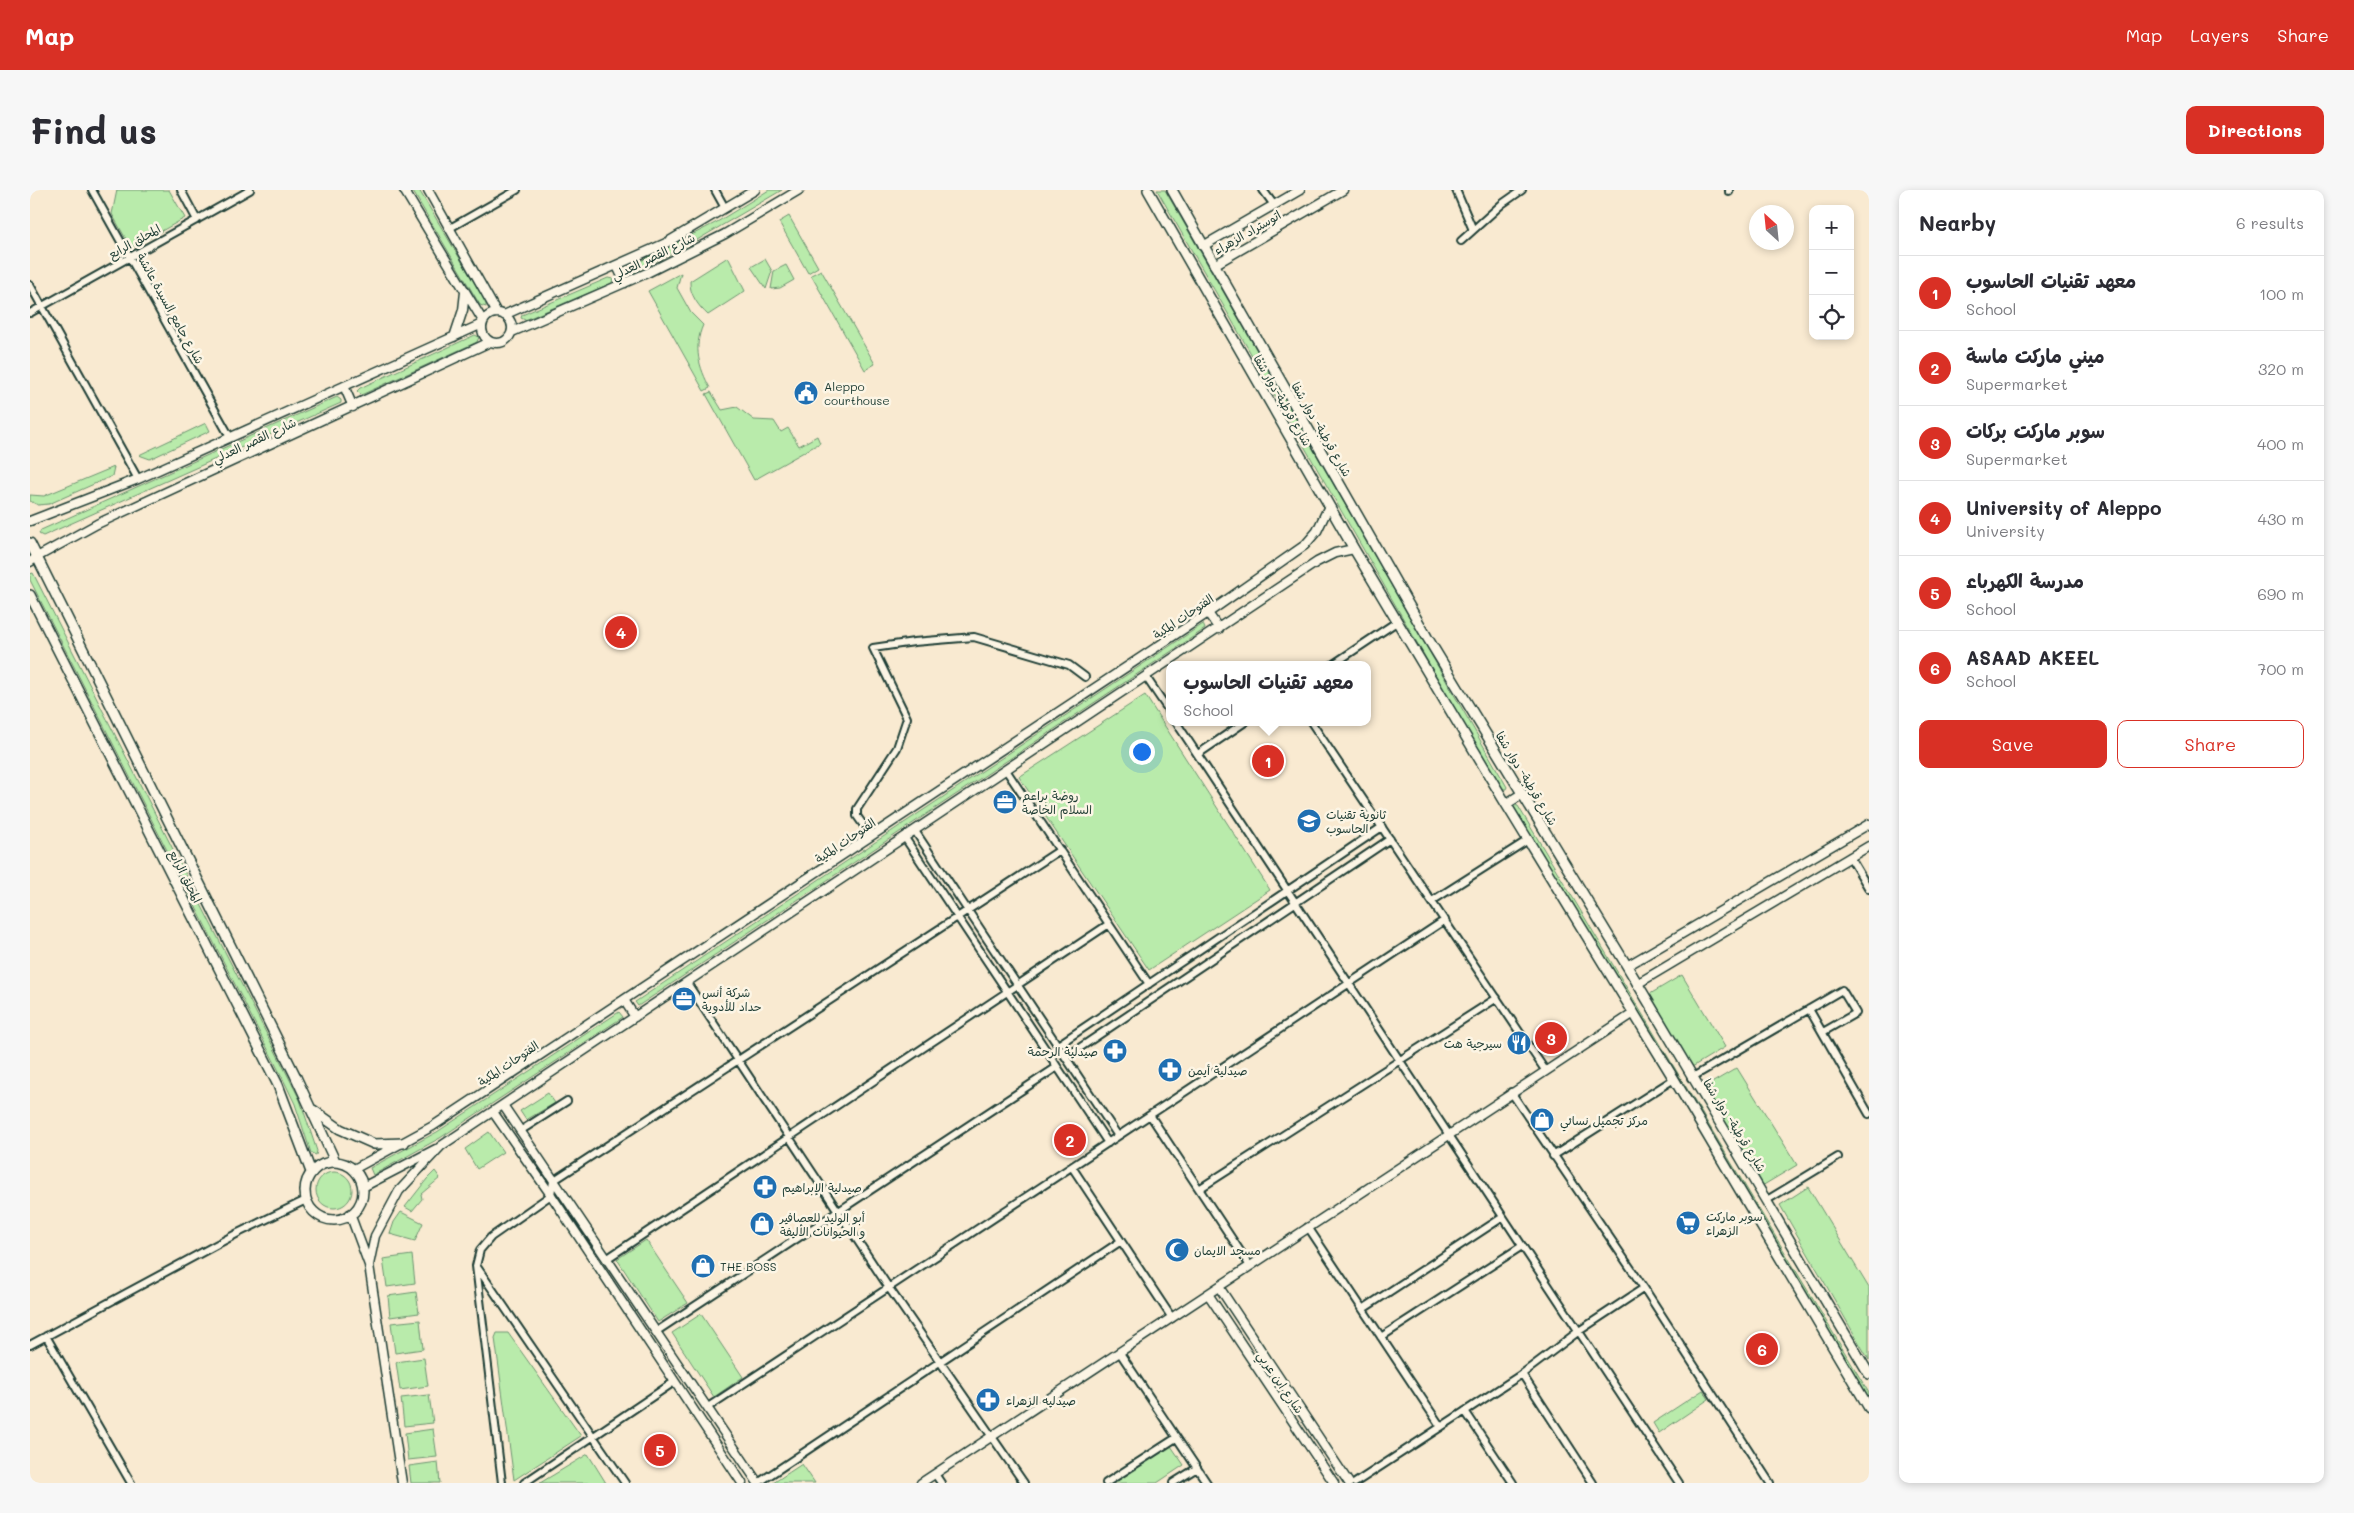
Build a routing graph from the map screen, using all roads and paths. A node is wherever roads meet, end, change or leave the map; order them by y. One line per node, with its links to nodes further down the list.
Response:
1 (92, 190): 24 (street, شارع جامع السيدة عائشة)
2 (181, 190): 19 (street)
3 (250, 190): 19 (street, المحلق الرابع)
4 (404, 190): 29 (street)
5 (428, 190): 20 (street)
6 (517, 190): 20 (street)
7 (715, 190): 18 (street)
8 (755, 190): 18 (street, شارع القصر العدلي)
9 (799, 190): 27 (street, شارع القصر العدلي)
10 (1148, 190): 41 (main road, شارع قرطبة-دوار شفا)
11 (1172, 190): 23 (main road, شارع قرطبة- دوار شفا)
12 (1264, 190): 17 (street)
13 (1300, 190): 17 (street, اتوستراد الزهراء)
14 (1343, 190): 25 (street, اتوستراد الزهراء)
15 (1456, 190): 21 (street)
16 (1522, 190): 21 (street)
17 (1274, 205): 23 (street, اتوستراد الزهراء)
18 (725, 208): 26 (street, شارع القصر العدلي)
19 (197, 220): 24 (street, المحلق الرابع)
20 (450, 228): 32 (street)
21 (1473, 230): 22 (street)
22 (1461, 241)
23 (1203, 246): 25 (main road, شارع قرطبة- دوار شفا)
24 (130, 257): 30 (street, المحلق الرابع); 39 (street, شارع جامع السيدة عائشة)
25 (1214, 264): 50 (main road, شارع قرطبة- دوار شفا)
26 (617, 266): 27 (street); 32 (street, شارع القصر العدلي)
27 (625, 283): 34 (street, شارع القصر العدلي)
28 (30, 285): 30 (street)
29 (465, 292): 33 (street); 35 (street)
30 (42, 307): 31 (street, المحلق الرابع); 40 (street)
31 (30, 314)
32 (501, 314): 33 (street); 34 (street)
33 (483, 322): 35 (street, شارع القصر العدلي); 36 (street)
34 (512, 332): 36 (street)
35 (454, 337): 37 (street, شارع القصر العدلي)
36 (490, 342): 38 (street, شارع القصر العدلي)
37 (344, 386): 38 (street); 39 (street, شارع القصر العدلي)
38 (353, 407): 45 (street, شارع القصر العدلي)
39 (230, 437): 40 (street, شارع القصر العدلي)
40 (138, 479): 42 (street, شارع القصر العدلي)
41 (1329, 506): 44 (main road, شارع قرطبة-دوار شفا); 47 (street, الفتوحات المكية)
42 (30, 521)
43 (30, 543): 45 (main road)
44 (1354, 549): 48 (main road, شارع قرطبة-دوار شفا); 49 (street)
45 (33, 560): 107 (main road)
46 (30, 595): 125 (main road, المحلق الرابع)
47 (1208, 613): 49 (street); 68 (street, الفتوحات المكية)
48 (1398, 621): 51 (main road, شارع قرطبة-دوار شفا); 53 (street)
49 (1219, 629): 52 (street)
50 (1427, 637): 51 (main road); 63 (main road, شارع قرطبة- دوار شفا)
51 (1412, 646): 64 (main road, شارع قرطبة-دوار شفا)
52 (1170, 661)
53 (1338, 661)
54 (1166, 664): 56 (street)
55 (1085, 677): 68 (street)
56 (1146, 677): 57 (street); 62 (street)
57 (1166, 707)
58 (1179, 726): 61 (street)
59 (1240, 726): 61 (street)
60 (1314, 726): 66 (street)
61 (1198, 754): 76 (street)
62 (1006, 770): 67 (street); 73 (street)
63 (1522, 794): 64 (main road); 83 (main road, شارع قرطبة- دوار شفا)
64 (1506, 804): 71 (main road, شارع قرطبة-دوار شفا)
65 (1869, 824): 83 (street)
66 (1382, 827): 70 (street); 76 (street)
67 (915, 831): 69 (street); 79 (street)
68 (871, 836): 91 (street, الفتوحات المكية)
69 (905, 838): 80 (street); 84 (street)
70 (1390, 839): 77 (street); 78 (street)
71 (1528, 840): 77 (street); 93 (main road, شارع قرطبة-دوار شفا)
72 (1869, 846): 74 (street)
73 (1060, 850): 79 (street); 82 (street)
74 (1850, 857): 75 (street); 87 (street)
75 (1869, 889)
76 (1287, 890): 78 (street); 85 (street)
77 (1432, 902): 81 (street)
78 (1296, 903): 86 (street); 97 (street)
79 (968, 910): 80 (street); 88 (street)
80 (958, 917): 89 (street); 98 (street)
81 (1445, 920): 86 (street); 90 (street)
82 (1109, 924): 85 (street); 88 (street)
83 (1627, 966): 87 (main road, شارع قرطبة- دوار شفا)
84 (687, 983): 94 (street); 98 (street)
85 (1149, 984): 96 (street)
86 (1349, 984): 99 (street); 110 (street)
87 (1638, 984): 102 (main road, شارع قرطبة- دوار شفا)
88 (1018, 985): 89 (street); 96 (street)
89 (1007, 992): 100 (street); 114 (street)
90 (1497, 998): 99 (street); 101 (street)
91 (624, 1000): 94 (street); 115 (street, الفتوحات المكية)
92 (1810, 1009): 95 (street); 95 (street); 102 (street)
93 (1634, 1013): 101 (street); 103 (main road, شارع قرطبة-دوار شفا)
94 (635, 1017): 106 (street)
95 (1823, 1032): 109 (street)
96 (1058, 1045): 97 (street)
97 (1066, 1057): 113 (street)
98 (738, 1060): 114 (street); 126 (street)
99 (1400, 1060): 112 (street); 128 (street)
100 (1057, 1067): 116 (street); 132 (street)
101 (1545, 1070): 104 (street)
102 (1692, 1078): 118 (main road, شارع قرطبة- دوار شفا)
103 (1674, 1079): 119 (main road, شارع قرطبة-دوار شفا); 120 (street)
104 (1511, 1092): 112 (street); 120 (street)
105 (568, 1100): 111 (street)
106 (503, 1105): 108 (street); 111 (street)
107 (311, 1110): 115 (main road); 122 (main road)
108 (492, 1112): 117 (street); 129 (street)
109 (1869, 1114)
110 (1150, 1115): 113 (street); 128 (street)
111 (520, 1131): 126 (street)
112 (1448, 1134): 134 (street); 135 (street)
113 (1118, 1136): 116 (street)
114 (789, 1138): 132 (street); 138 (street)
115 (404, 1143): 124 (street, الفتوحات المكية)
116 (1108, 1143): 123 (street)
117 (442, 1146): 127 (street); 139 (street)
118 (1734, 1146): 119 (main road); 131 (main road, شارع قرطبة- دوار شفا)
119 (1720, 1155): 159 (main road, شارع قرطبة-دوار شفا)
120 (1553, 1156): 144 (street)
121 (1838, 1157): 131 (street)
122 (335, 1161): 124 (main road); 125 (main road)
123 (1072, 1167): 136 (street); 143 (street)
124 (354, 1169): 127 (main road)
125 (311, 1172): 130 (main road)
126 (553, 1181): 129 (street); 138 (street)
127 (363, 1187): 133 (main road)
128 (1199, 1189): 141 (street)
129 (551, 1195): 140 (street); 157 (street)
130 (306, 1200): 133 (main road); 150 (street)
131 (1766, 1200): 156 (main road, شارع قرطبة- دوار شفا)
132 (838, 1212): 143 (street); 148 (street)
133 (350, 1214): 139 (street)
134 (1503, 1217): 137 (street); 146 (street)
135 (1308, 1227): 141 (street); 146 (street)
136 (1121, 1241): 147 (street); 154 (street)
137 (1522, 1246): 149 (street); 151 (street)
138 (608, 1258): 148 (street)
139 (369, 1265): 170 (street)
140 (476, 1266): 164 (street); 171 (street)
141 (1250, 1266): 142 (street)
142 (1219, 1287): 145 (street); 161 (street)
143 (889, 1288): 154 (street); 158 (street)
144 (1644, 1288): 149 (street); 188 (street)
145 (1208, 1294): 147 (street); 163 (street, شارع ابن عربي)
146 (1363, 1309): 151 (street)
147 (1172, 1318): 153 (street)
148 (657, 1330): 158 (street)
149 (1579, 1331): 155 (street); 187 (street)
150 (46, 1336): 152 (street); 169 (street)
151 (1381, 1338): 162 (street)
152 (30, 1345)
153 (1120, 1353): 165 (street); 166 (street)
154 (941, 1361): 165 (street); 175 (street)
155 (1522, 1374): 160 (street); 186 (street)
156 (1869, 1374)
157 (674, 1382): 164 (street); 174 (street)
158 (708, 1407): 175 (street)
159 (1869, 1408)
160 (1465, 1411): 162 (street); 185 (street)
161 (1309, 1422): 163 (street); 183 (street)
162 (1441, 1427): 184 (street)
163 (1299, 1429): 182 (street, شارع ابن عربي)
164 (593, 1435): 172 (street); 173 (street)
165 (992, 1436): 168 (street); 178 (street)
166 (1176, 1438): 167 (street); 179 (street)
167 (1197, 1468): 180 (street); 181 (street)
168 (935, 1474): 176 (street); 177 (street)
169 (131, 1483)
170 (402, 1483)
171 (502, 1483)
172 (524, 1483)
173 (625, 1483)
174 (742, 1483)
175 (758, 1483)
176 (921, 1483)
177 (942, 1483)
178 (1024, 1483)
179 (1106, 1483)
180 (1173, 1483)
181 (1207, 1483)
182 (1334, 1483)
183 (1350, 1483)
184 (1356, 1483)
185 (1513, 1483)
186 (1593, 1483)
187 (1679, 1483)
188 (1770, 1483)

